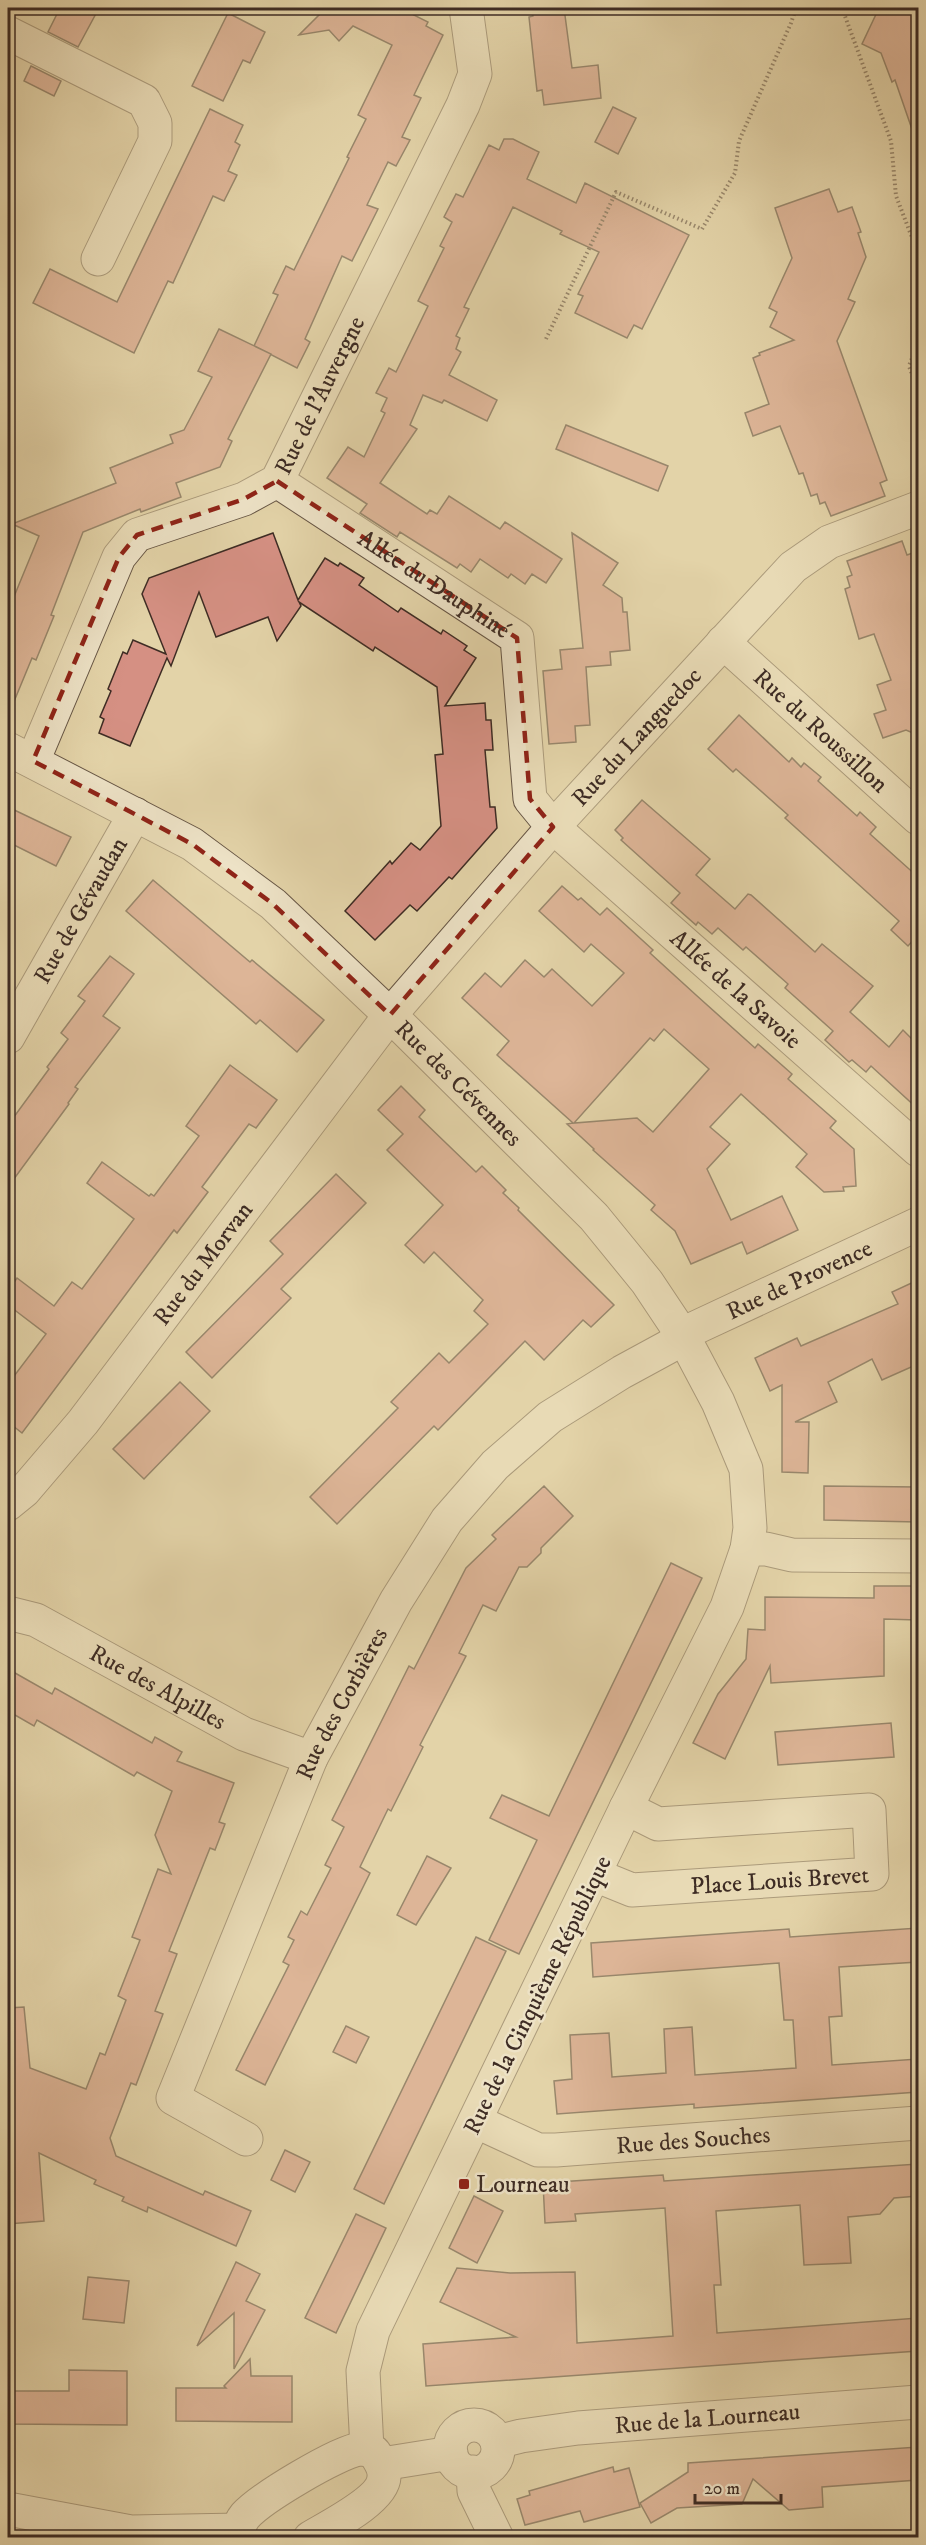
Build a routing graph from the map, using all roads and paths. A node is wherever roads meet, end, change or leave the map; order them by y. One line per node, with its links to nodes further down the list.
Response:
1 (466, 8): 12 (street, Rue de l'Auvergne)
2 (796, 8): 9 (path)
3 (842, 8): 5 (path)
4 (8, 33): 6 (street)
5 (918, 253)
6 (98, 259)
7 (918, 290): 8 (path)
8 (918, 303)
9 (546, 339)
10 (918, 342): 11 (path)
11 (918, 391)
12 (277, 480): 15 (street, Rue de l'Auvergne); 18 (street, Allée du Dauphiné)
13 (918, 508): 14 (street, Rue du Languedoc)
14 (723, 642): 17 (street, Rue du Roussillon); 18 (street, Rue du Languedoc)
15 (20, 755): 16 (street, Rue des Cévennes)
16 (135, 814): 19 (street, Rue des Cévennes); 20 (street, Rue de Gévaudan)
17 (918, 818)
18 (553, 827): 19 (street, Rue du Languedoc); 21 (street, Allée de la Savoie)
19 (390, 1015): 23 (street, Rue des Cévennes); 24 (street, Rue du Morvan)
20 (8, 1037)
21 (918, 1150)
22 (918, 1224): 23 (street, Rue de Provence)
23 (683, 1336): 25 (street, Rue des Cévennes); 28 (street, Rue des Corbières)
24 (8, 1504)
25 (747, 1549): 26 (street); 29 (street, Rue de la Cinquième République)
26 (918, 1556)
27 (8, 1613): 28 (street, Rue des Alpilles)
28 (311, 1758): 33 (street, Rue des Corbières)
29 (626, 1809): 30 (street, Rue de la Cinquième République); 30 (street, Place Louis Brevet)
30 (595, 1875): 31 (street, Rue de la Cinquième République)
31 (475, 2121): 32 (street, Rue des Souches); 35 (street, Rue de la Cinquième République)
32 (918, 2123)
33 (246, 2139)
34 (918, 2402): 36 (street, Rue de la Lourneau)
35 (374, 2457): 36 (street); 38 (street); 39 (street)
36 (462, 2463): 42 (street)
37 (8, 2509): 40 (street)
38 (352, 2527): 41 (street)
39 (240, 2534): 40 (street)
40 (129, 2535)
41 (310, 2538)
42 (497, 2538)

